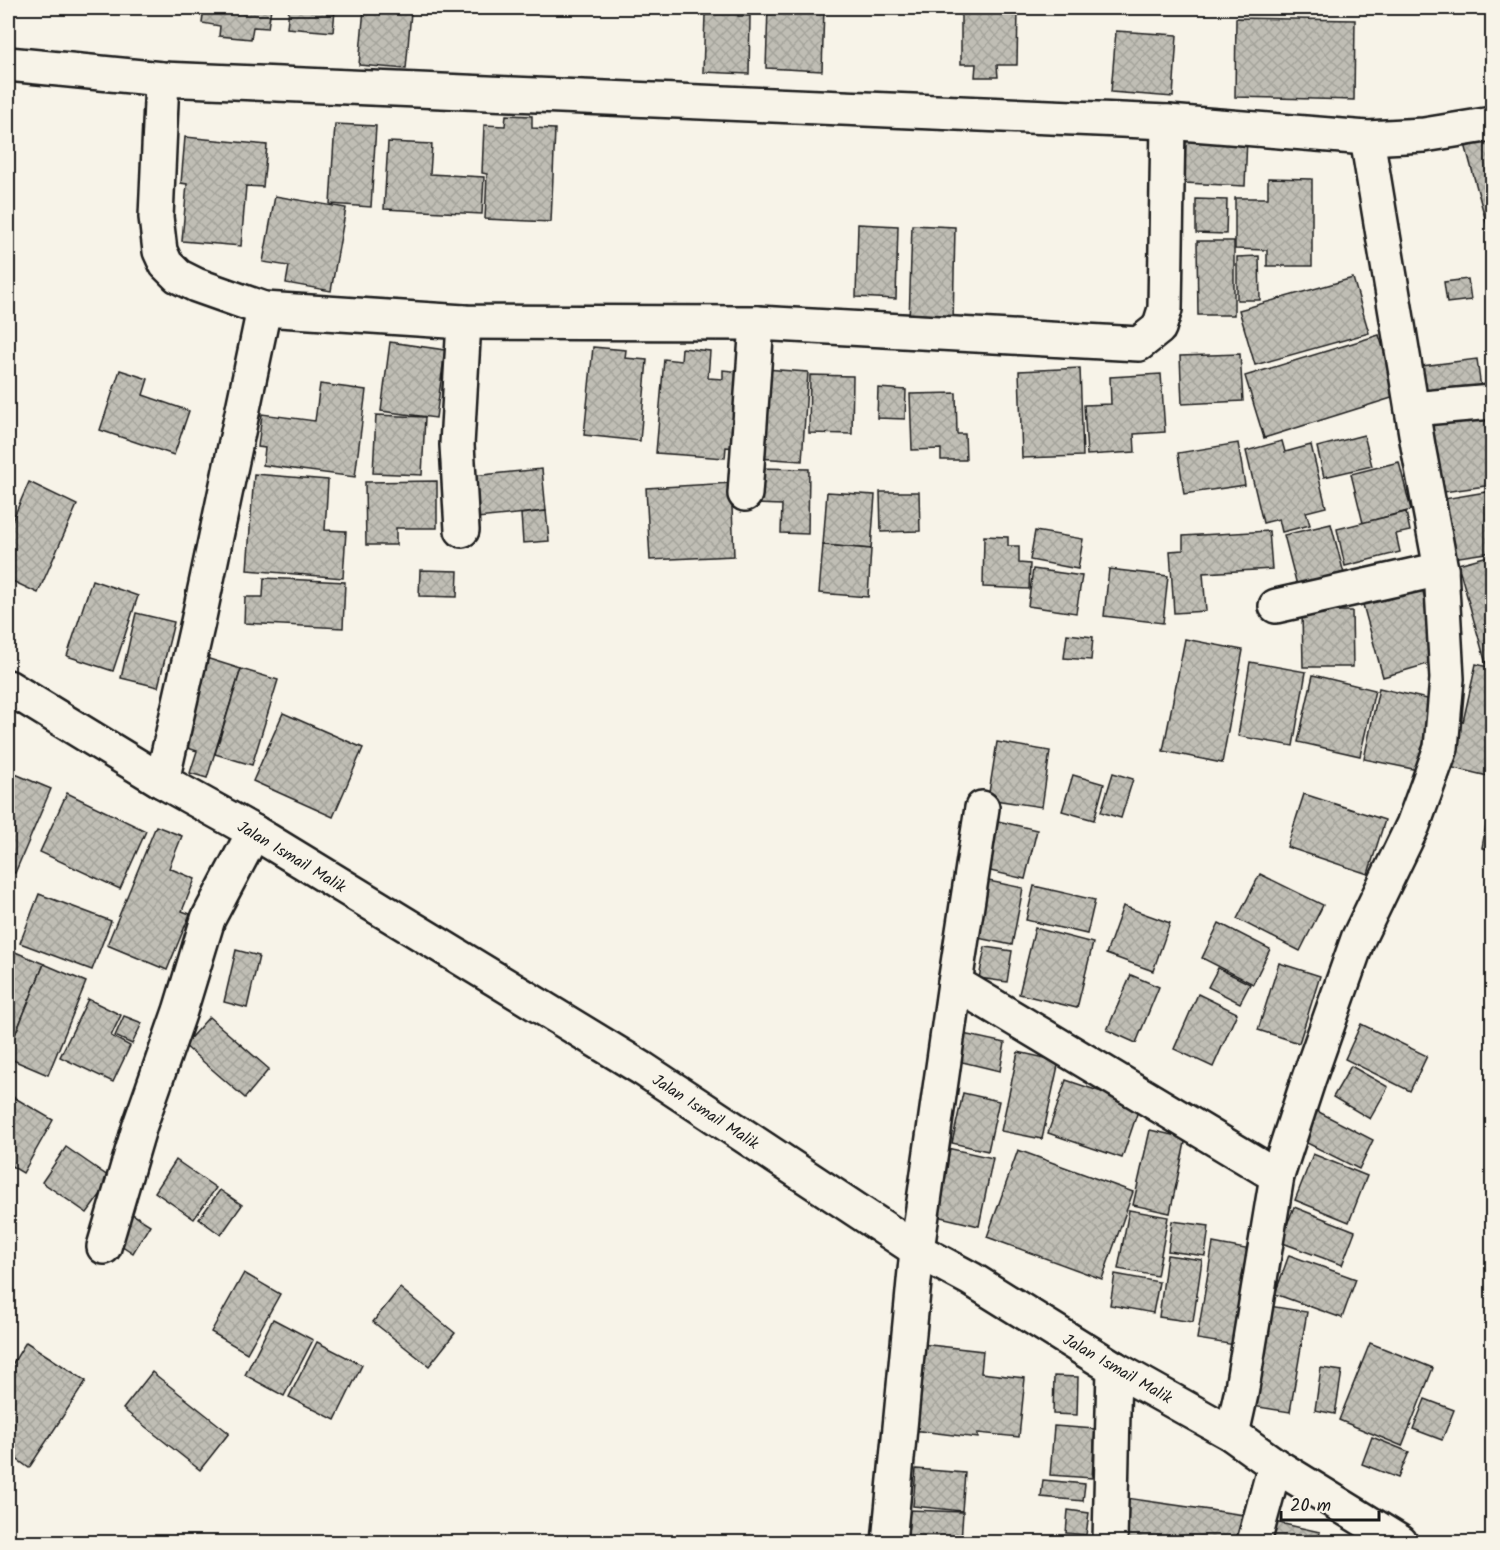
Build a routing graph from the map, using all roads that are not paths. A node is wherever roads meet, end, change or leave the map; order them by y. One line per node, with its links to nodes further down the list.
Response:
1 (8, 64): 2 (street)
2 (162, 78): 3 (street); 6 (street)
3 (1168, 122): 5 (street); 8 (street)
4 (1492, 124): 5 (street)
5 (1367, 138): 10 (street)
6 (264, 309): 7 (street); 16 (street)
7 (464, 322): 8 (street); 12 (street)
8 (757, 323): 11 (street)
9 (1492, 402): 10 (street)
10 (1412, 409): 13 (street)
11 (745, 494)
12 (462, 530)
13 (1441, 569): 14 (street); 20 (street)
14 (1276, 606)
15 (8, 687): 16 (street, Jalan Ismail Malik)
16 (162, 781): 18 (street, Jalan Ismail Malik)
17 (982, 808): 19 (street)
18 (254, 832): 21 (street); 22 (street, Jalan Ismail Malik)
19 (955, 983): 20 (street); 22 (street)
20 (1277, 1176): 24 (street)
21 (104, 1247)
22 (917, 1250): 23 (street, Jalan Ismail Malik); 26 (street)
23 (1114, 1368): 24 (street, Jalan Ismail Malik); 27 (street)
24 (1232, 1434): 25 (street, Jalan Ismail Malik)
25 (1275, 1465): 28 (street); 29 (street, Jalan Ismail Malik)
26 (890, 1542)
27 (1110, 1542)
28 (1254, 1542)
29 (1400, 1542)

